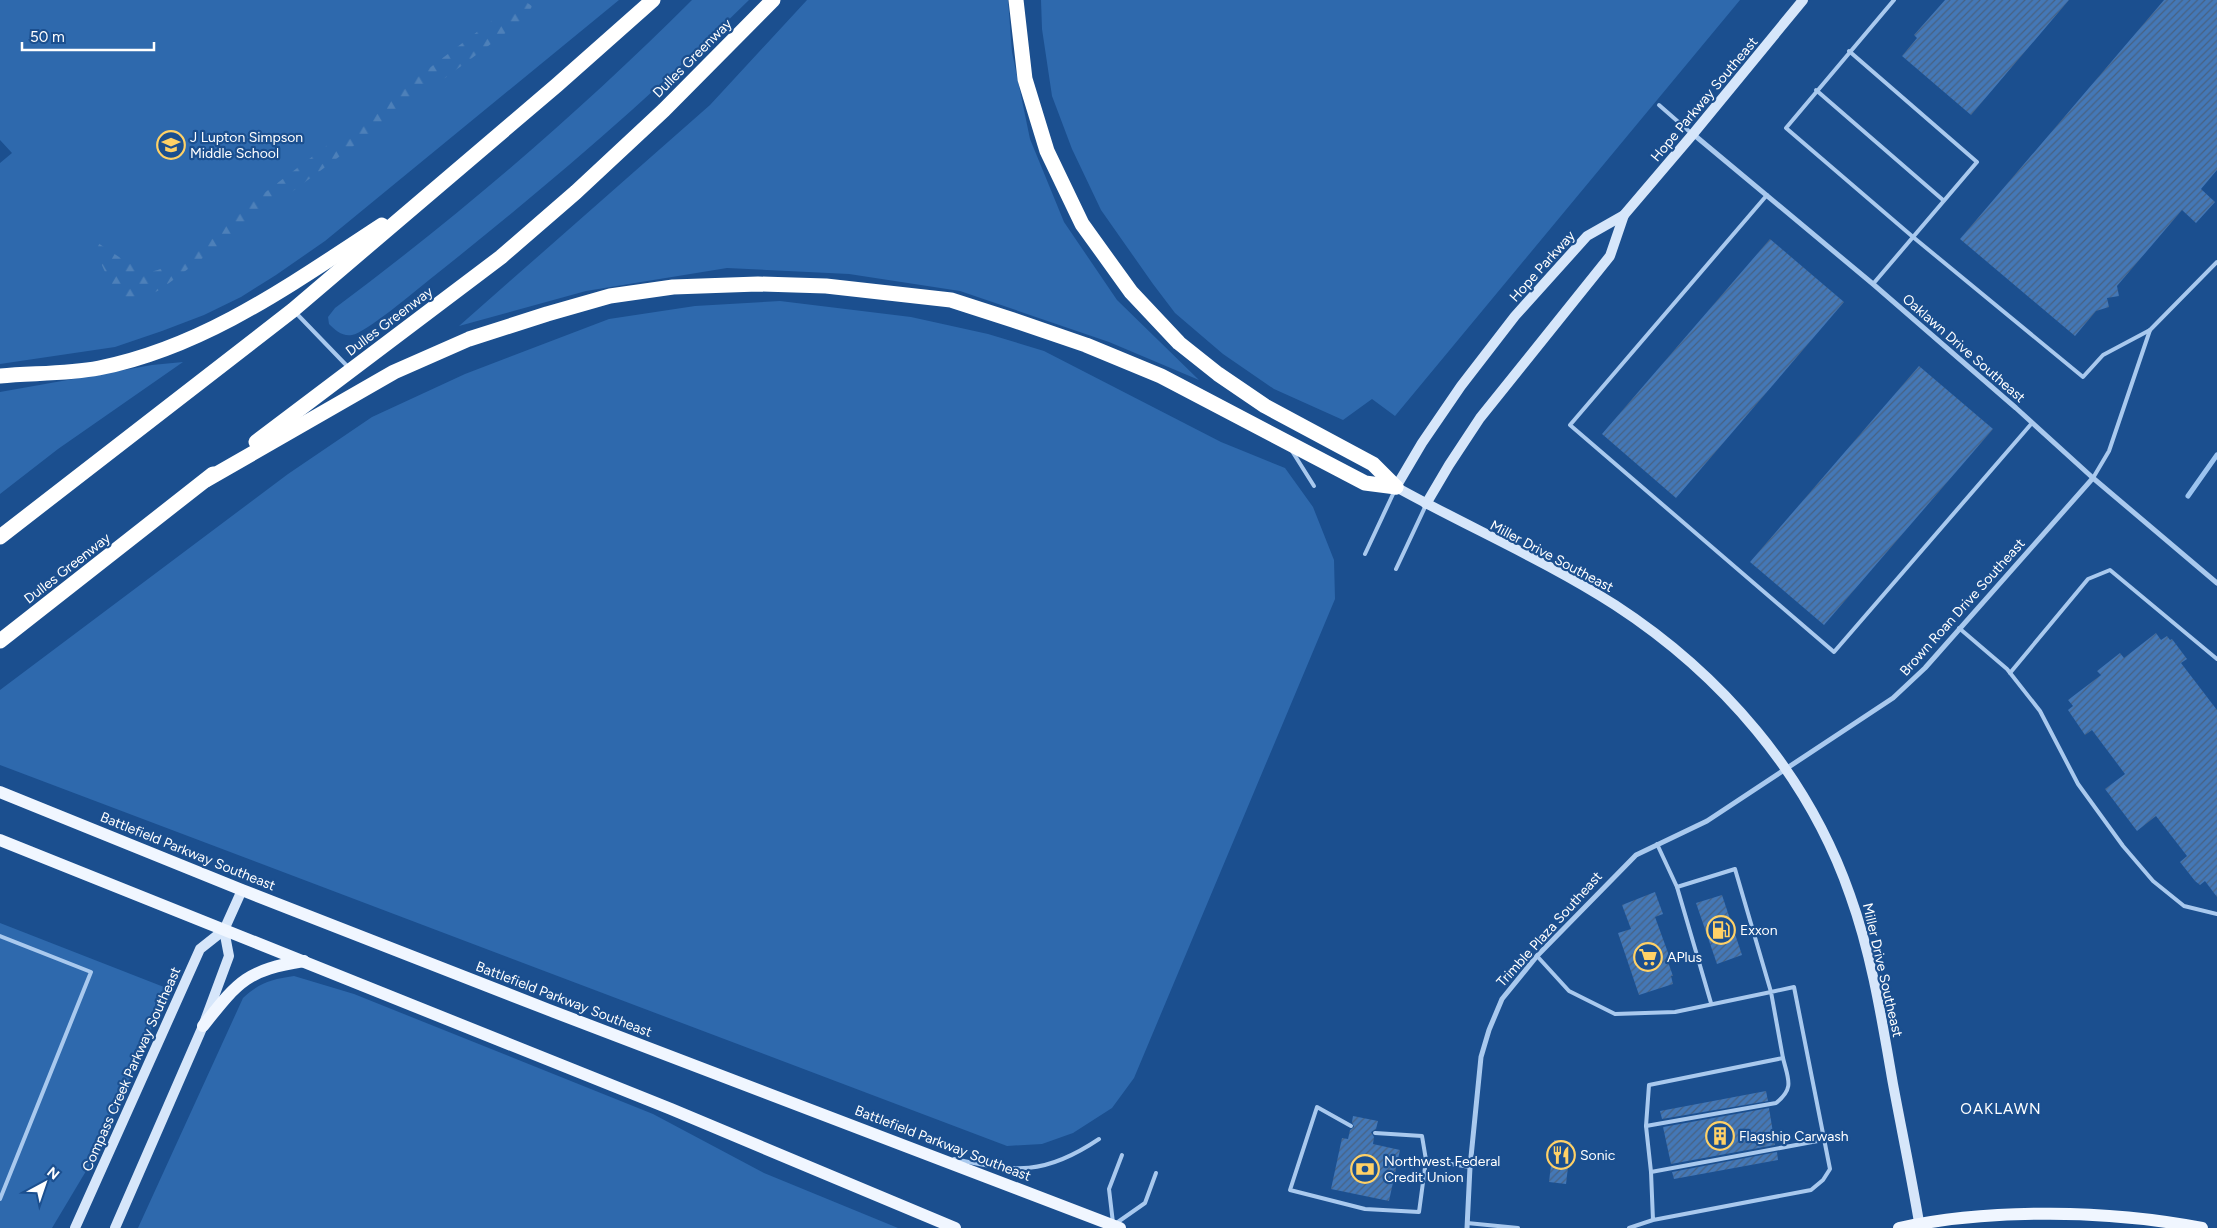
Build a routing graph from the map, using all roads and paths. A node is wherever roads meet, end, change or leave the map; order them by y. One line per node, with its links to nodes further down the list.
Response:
1 (653, 0): 10 (highway)
2 (773, 0): 19 (highway, Dulles Greenway)
3 (1016, 0): 26 (highway)
4 (1803, 0): 9 (street, Hope Parkway Southeast)
5 (1894, 0): 6 (lane)
6 (1849, 51): 7 (lane); 12 (lane)
7 (1816, 90): 12 (lane); 14 (lane)
8 (1659, 105): 9 (lane)
9 (1693, 134): 11 (street, Oaklawn Drive Southeast); 13 (street, Hope Parkway Southeast)
10 (439, 186): 17 (highway); 20 (highway)
11 (1767, 195): 16 (street, Oaklawn Drive Southeast); 21 (lane)
12 (1943, 200): 14 (lane)
13 (1624, 215): 26 (street, Hope Parkway); 27 (street)
14 (1912, 237): 16 (lane); 18 (lane)
15 (2217, 262): 18 (lane)
16 (1873, 284): 21 (street, Oaklawn Drive Southeast)
17 (293, 310): 19 (lane); 28 (highway)
18 (2150, 330): 23 (lane)
19 (352, 370): 24 (highway, Dulles Greenway)
20 (0, 376)
21 (2032, 423): 23 (street, Oaklawn Drive Southeast)
22 (1276, 436): 24 (highway); 25 (lane); 26 (highway)
23 (2093, 478): 31 (street, Oaklawn Drive Southeast); 32 (street, Brown Roan Drive Southeast)
24 (206, 480): 33 (highway, Dulles Greenway)
25 (1314, 486)
26 (1396, 487): 27 (street, Miller Drive Southeast); 29 (lane, Hope Parkway)
27 (1426, 504): 30 (lane); 36 (street, Miller Drive Southeast)
28 (0, 537)
29 (1365, 554)
30 (1396, 569)
31 (2217, 583)
32 (1959, 628): 35 (lane); 36 (street, Brown Roan Drive Southeast)
33 (0, 641)
34 (2217, 659): 35 (lane)
35 (2010, 673): 42 (lane)
36 (1786, 769): 39 (street, Trimble Plaza Southeast); 65 (street, Miller Drive Southeast)
37 (0, 792): 41 (main road, Battlefield Parkway Southeast)
38 (0, 840): 43 (main road)
39 (1657, 843): 40 (lane); 45 (street, Trimble Plaza Southeast)
40 (1677, 887): 47 (lane); 48 (lane)
41 (242, 890): 43 (street, Compass Creek Parkway Southeast); 56 (main road, Battlefield Parkway Southeast)
42 (2217, 914)
43 (224, 930): 46 (main road); 49 (street); 67 (street, Compass Creek Parkway Southeast)
44 (0, 936): 62 (lane)
45 (1537, 956): 48 (lane); 59 (street, Trimble Plaza Southeast)
46 (305, 961): 49 (main road); 69 (main road)
47 (1771, 992): 48 (lane); 50 (lane); 55 (lane)
48 (1711, 1003)
49 (203, 1026): 68 (street)
50 (1783, 1058): 52 (lane); 52 (lane)
51 (1351, 1126): 58 (lane)
52 (1646, 1126): 60 (lane)
53 (1375, 1133): 58 (lane)
54 (1099, 1139): 56 (lane)
55 (1823, 1140): 60 (lane); 63 (lane)
56 (925, 1152): 66 (main road, Battlefield Parkway Southeast)
57 (1122, 1156): 66 (lane)
58 (1426, 1160): 59 (lane)
59 (1470, 1167): 64 (street, Trimble Plaza Southeast)
60 (1651, 1172): 63 (lane)
61 (1156, 1173): 66 (lane)
62 (0, 1200)
63 (1653, 1220): 71 (lane)
64 (1467, 1225): 70 (lane)
65 (1920, 1226): 72 (main road); 73 (main road)
66 (1115, 1227)
67 (75, 1228)
68 (116, 1228)
69 (955, 1228)
70 (1518, 1228)
71 (1629, 1228)
72 (1899, 1228)
73 (2202, 1228)

